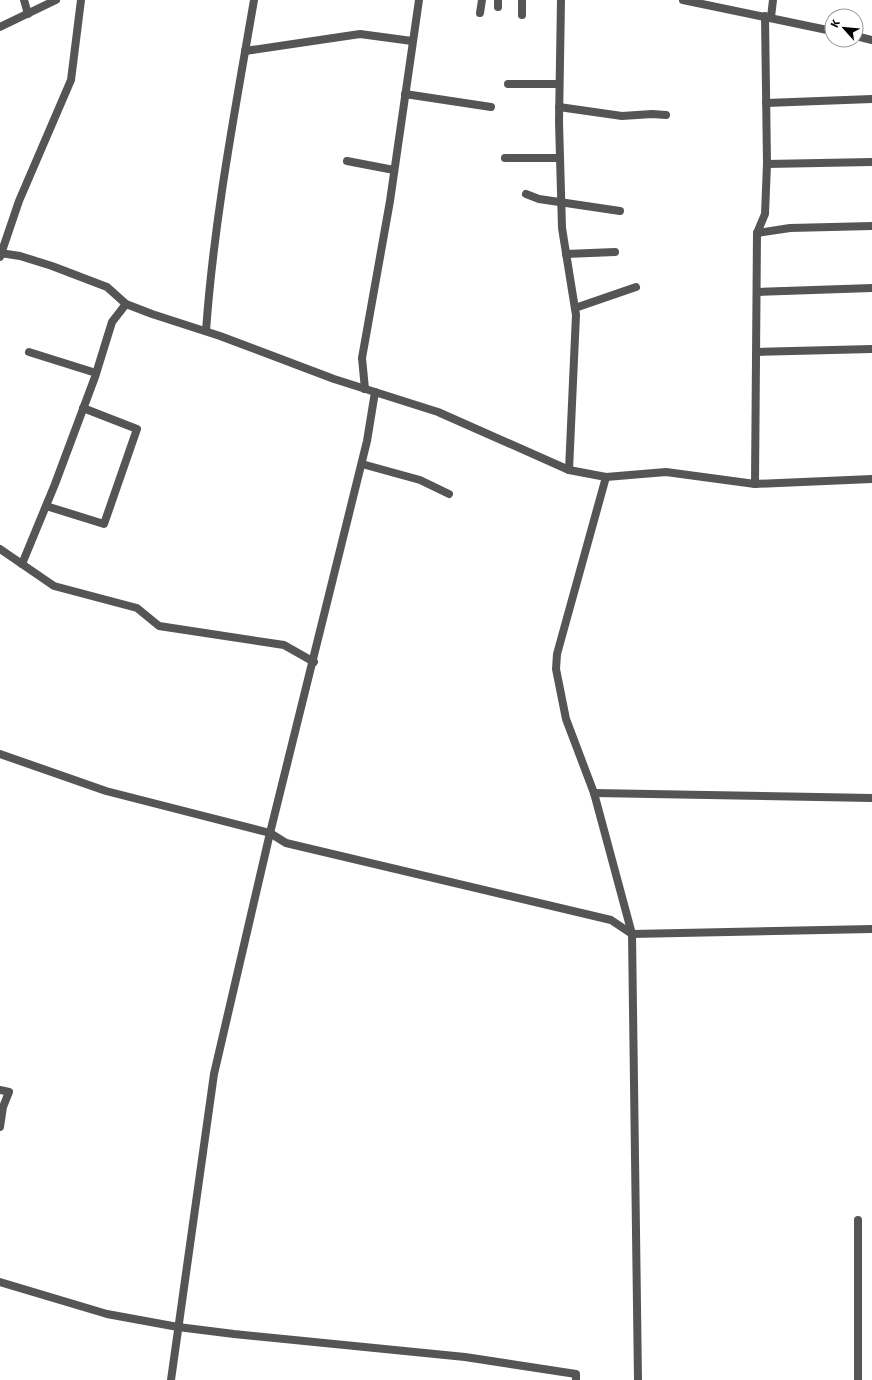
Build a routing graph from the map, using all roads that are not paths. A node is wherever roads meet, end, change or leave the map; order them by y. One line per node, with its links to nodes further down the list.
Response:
1 (24, 0): 12 (street)
2 (56, 0): 12 (street)
3 (81, 0): 40 (street)
4 (254, 0): 18 (street)
5 (419, 0): 17 (street)
6 (482, 0): 11 (street)
7 (522, 0): 13 (street)
8 (561, 0): 20 (street)
9 (685, 0): 14 (street)
10 (773, 0): 14 (street)
11 (480, 13)
12 (28, 14): 15 (street)
13 (522, 15)
14 (768, 16): 16 (street); 23 (street)
15 (0, 27)
16 (824, 29)
17 (412, 41): 18 (street); 21 (street)
18 (245, 51): 46 (street)
19 (508, 84): 20 (street)
20 (560, 84): 25 (street)
21 (405, 94): 24 (street); 32 (street)
22 (872, 99): 23 (street)
23 (766, 103): 31 (street)
24 (491, 107)
25 (559, 107): 26 (street); 28 (street)
26 (666, 115)
27 (505, 158): 28 (street)
28 (560, 158): 34 (street)
29 (347, 161): 32 (street)
30 (872, 162): 31 (street)
31 (767, 164): 37 (street)
32 (394, 170): 51 (street)
33 (526, 194): 34 (street)
34 (562, 202): 35 (street); 39 (street)
35 (620, 211)
36 (872, 226): 37 (street)
37 (757, 233): 43 (street)
38 (616, 252): 39 (street)
39 (566, 254): 45 (street)
40 (0, 255): 44 (street)
41 (636, 288): 45 (street)
42 (872, 288): 43 (street)
43 (758, 292): 49 (street)
44 (126, 304): 46 (street); 50 (street)
45 (575, 308): 55 (street)
46 (206, 331): 51 (street)
47 (872, 349): 49 (street)
48 (30, 352): 50 (street)
49 (757, 352): 58 (street)
50 (96, 373): 53 (street)
51 (365, 389): 52 (street)
52 (375, 392): 54 (street); 55 (street)
53 (83, 408): 60 (street); 60 (street)
54 (362, 464): 59 (street); 63 (street)
55 (569, 470): 56 (street)
56 (606, 478): 58 (street); 65 (street)
57 (872, 479): 58 (street)
58 (755, 484)
59 (450, 494)
60 (46, 506): 62 (street)
61 (0, 549): 62 (street)
62 (22, 564): 63 (street)
63 (314, 662): 67 (street)
64 (0, 754): 67 (street)
65 (594, 793): 66 (street); 69 (street)
66 (872, 798)
67 (270, 833): 69 (street); 74 (street)
68 (872, 929): 69 (street)
69 (632, 934): 77 (street)
70 (0, 1090): 71 (street)
71 (0, 1127)
72 (858, 1220): 78 (street)
73 (0, 1282): 74 (street)
74 (178, 1326): 75 (street); 76 (street)
75 (171, 1380)
76 (576, 1380)
77 (638, 1380)
78 (858, 1380)

